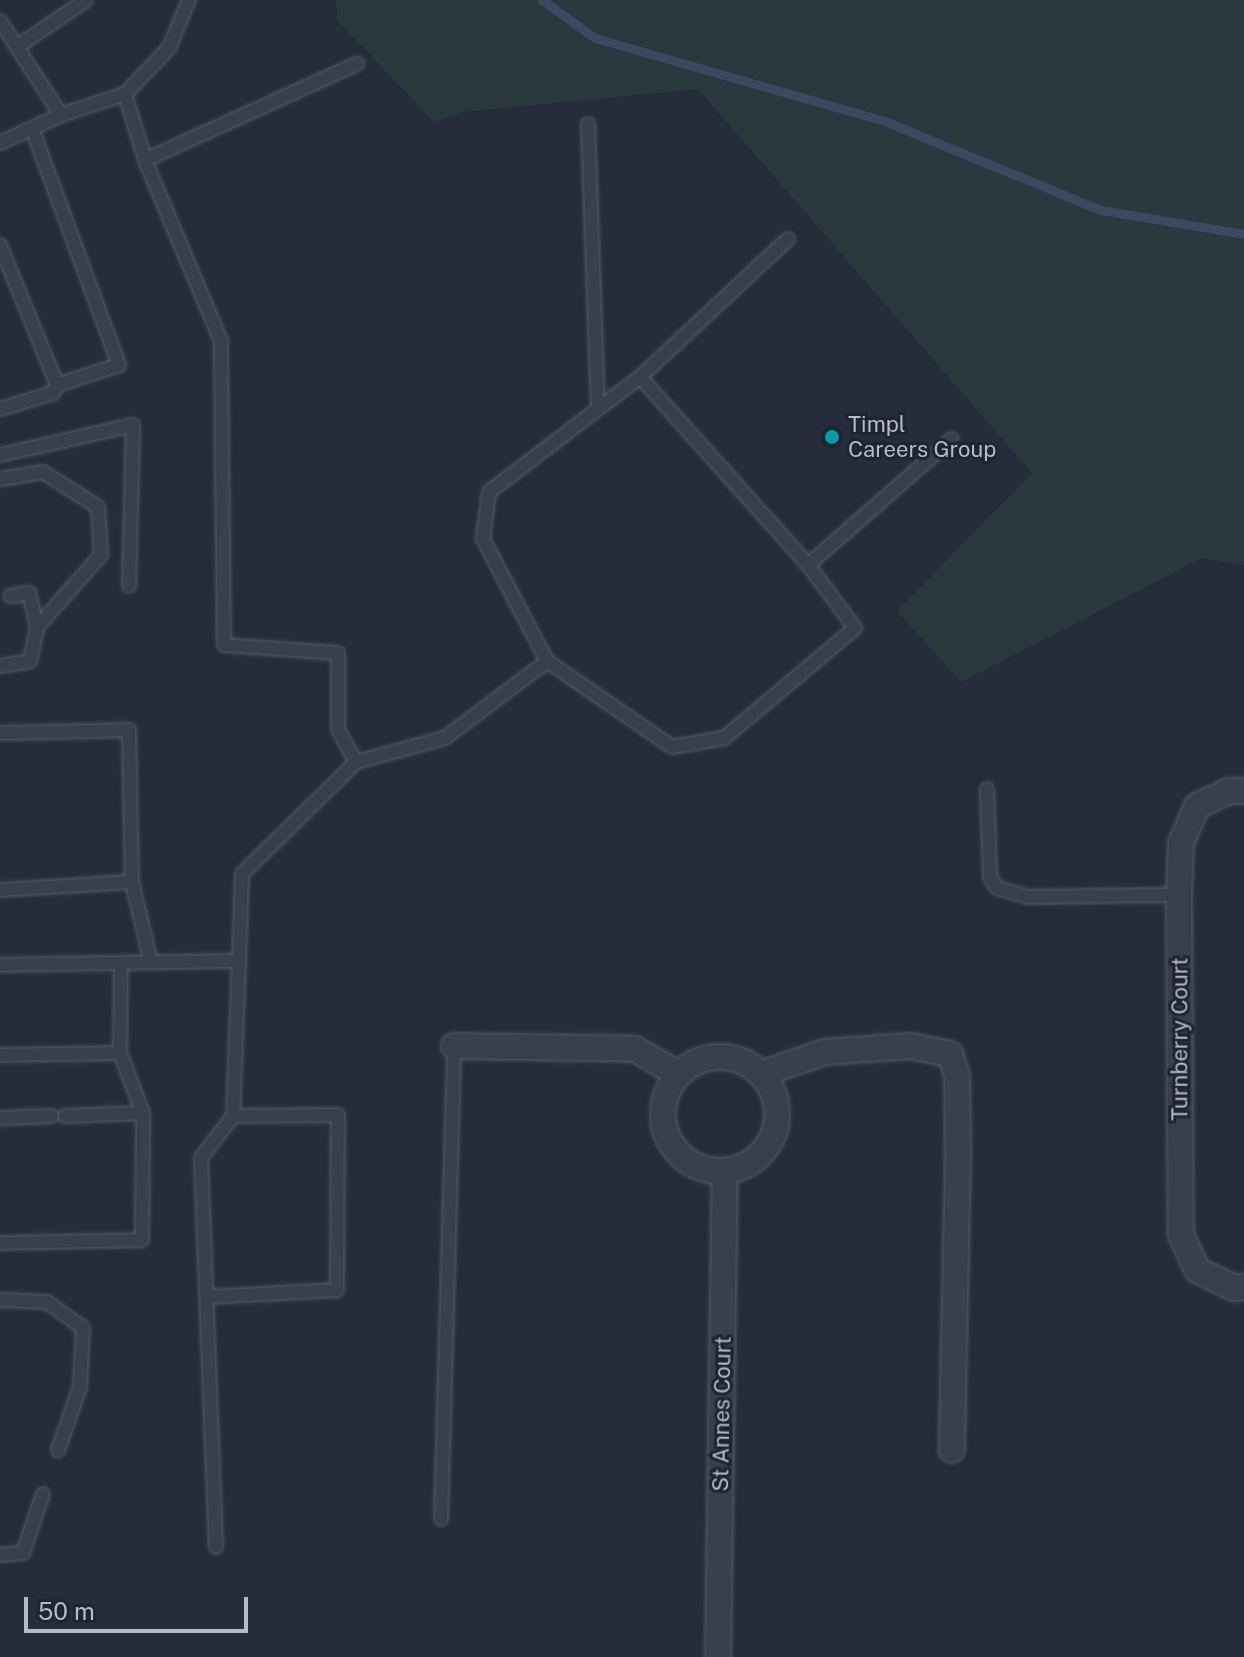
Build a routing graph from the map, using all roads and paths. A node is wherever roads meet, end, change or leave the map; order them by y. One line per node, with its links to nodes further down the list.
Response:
1 (86, 0): 4 (lane)
2 (189, 0): 6 (lane)
3 (0, 21): 4 (lane)
4 (17, 47): 7 (lane)
5 (357, 64): 11 (lane)
6 (125, 94): 7 (lane); 11 (lane)
7 (61, 115): 9 (lane)
8 (588, 124): 16 (lane)
9 (32, 129): 10 (lane); 15 (lane)
10 (0, 143)
11 (145, 160): 28 (lane)
12 (788, 239): 14 (lane)
13 (0, 245): 15 (lane)
14 (640, 377): 16 (lane); 21 (lane)
15 (57, 385): 17 (lane)
16 (598, 408): 25 (lane)
17 (0, 409)
18 (952, 439): 21 (lane)
19 (0, 455): 22 (lane)
20 (0, 479): 24 (lane)
21 (808, 565): 25 (lane)
22 (129, 586)
23 (10, 596): 24 (lane)
24 (37, 627): 26 (lane)
25 (547, 661): 28 (lane)
26 (0, 666)
27 (0, 733): 31 (lane)
28 (356, 762): 34 (lane)
29 (987, 789): 33 (lane)
30 (1244, 791): 33 (street, Turnberry Court)
31 (132, 882): 32 (lane); 35 (lane)
32 (0, 890)
33 (1179, 895): 48 (street, Turnberry Court)
34 (239, 961): 35 (lane); 44 (lane)
35 (151, 962): 36 (lane)
36 (121, 963): 37 (lane); 39 (lane)
37 (0, 965)
38 (454, 1046): 41 (street); 54 (lane)
39 (120, 1053): 40 (lane); 43 (lane)
40 (0, 1055)
41 (678, 1074): 42 (street); 46 (street)
42 (761, 1074): 46 (street); 52 (street)
43 (143, 1113): 45 (lane); 47 (lane)
44 (233, 1116): 49 (lane); 49 (lane)
45 (0, 1118)
46 (725, 1171): 57 (street, St Annes Court)
47 (0, 1243)
48 (1244, 1287)
49 (207, 1297): 55 (lane)
50 (0, 1300): 51 (lane)
51 (58, 1450)
52 (952, 1450)
53 (43, 1494): 56 (lane)
54 (441, 1519)
55 (216, 1547)
56 (0, 1555)
57 (718, 1657)

